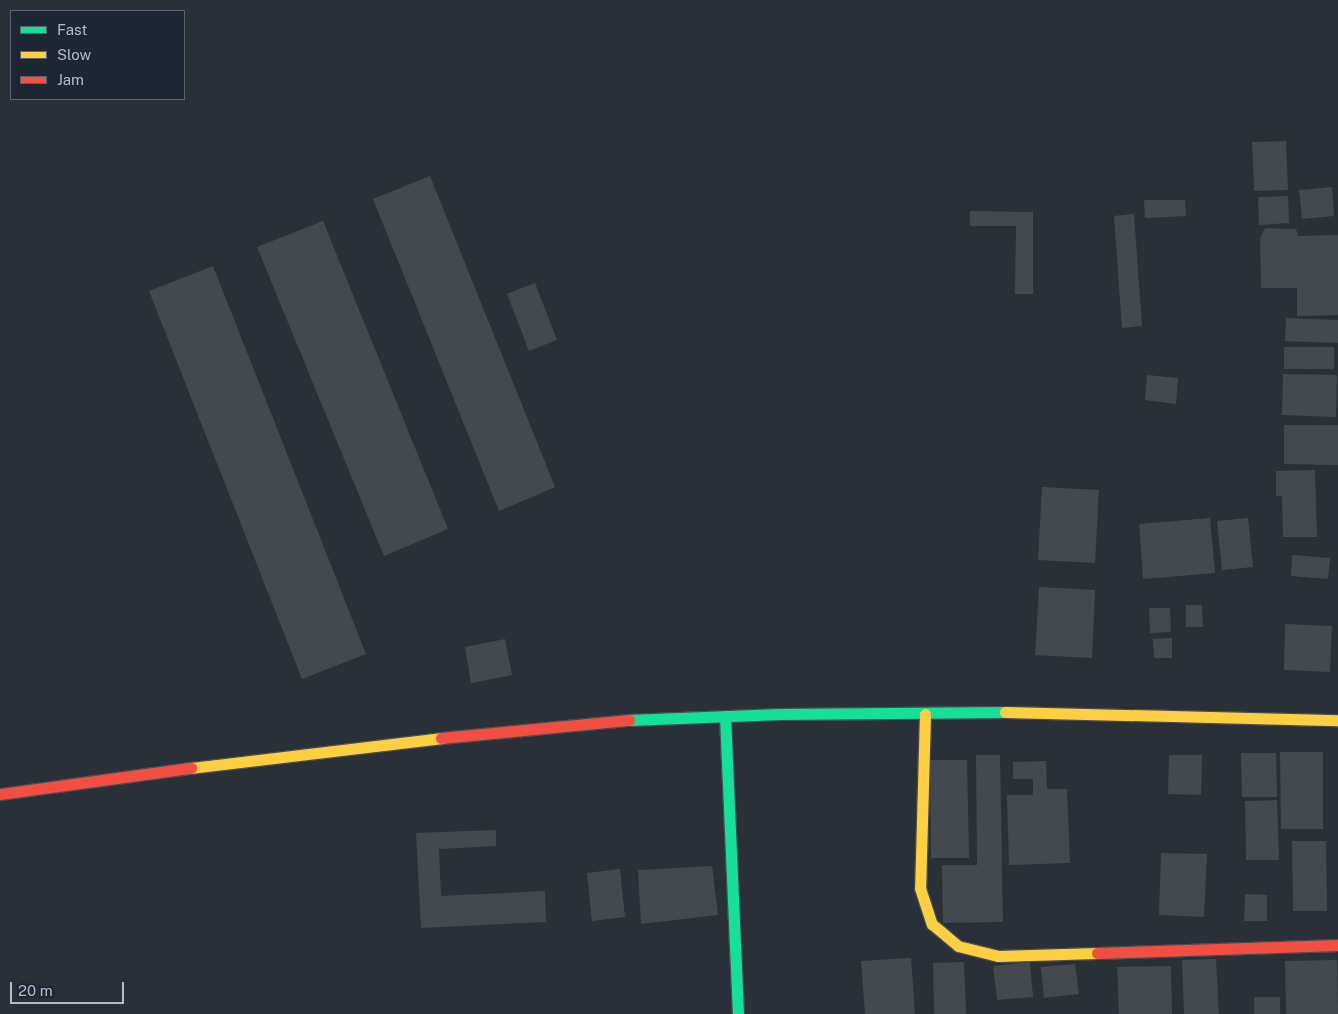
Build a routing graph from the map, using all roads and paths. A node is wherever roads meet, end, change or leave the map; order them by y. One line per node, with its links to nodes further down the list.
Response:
1 (925, 714): 2 (street); 3 (street); 5 (street)
2 (725, 716): 4 (street); 6 (street)
3 (1338, 720)
4 (0, 794)
5 (1338, 946)
6 (738, 1014)

